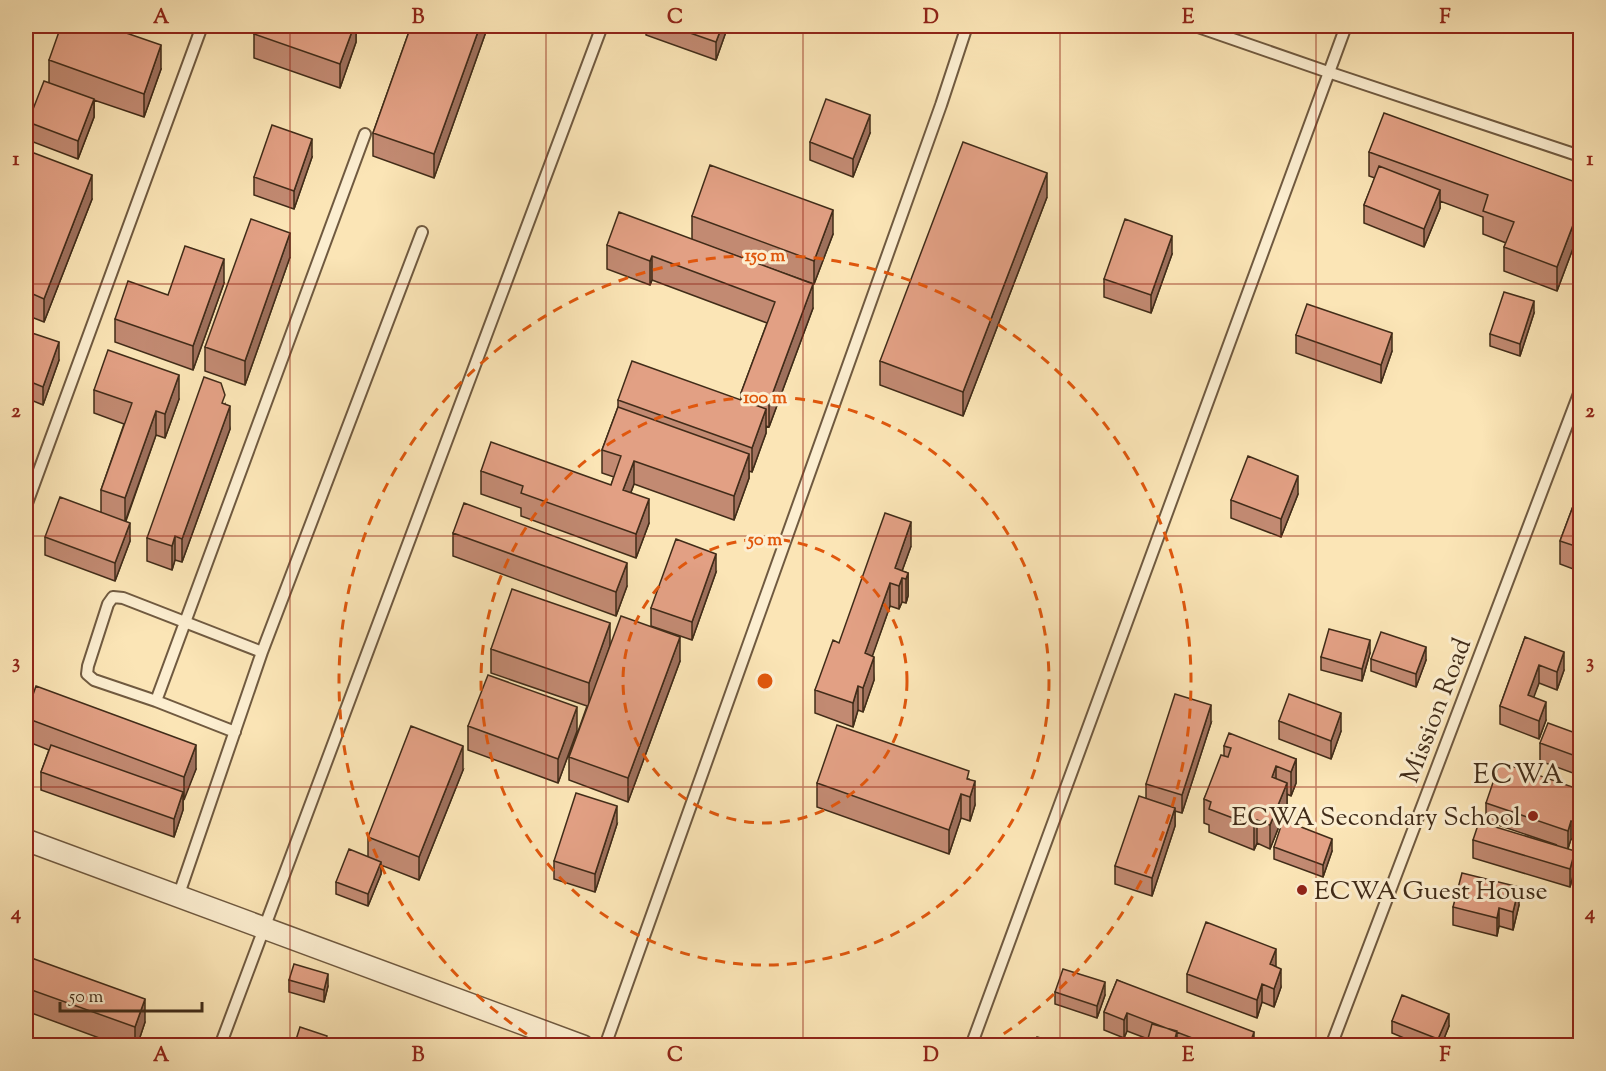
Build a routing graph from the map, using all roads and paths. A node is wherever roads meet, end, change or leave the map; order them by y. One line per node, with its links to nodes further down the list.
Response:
1 (202, 26): 11 (lane)
2 (602, 26): 18 (lane)
3 (967, 26): 21 (lane)
4 (1195, 26): 6 (lane)
5 (1346, 26): 6 (lane)
6 (1329, 72): 8 (lane); 22 (lane)
7 (365, 134): 12 (lane)
8 (1581, 156)
9 (423, 232): 13 (lane)
10 (1581, 391): 23 (lane, Mission Road)
11 (26, 506)
12 (185, 623): 13 (lane); 14 (lane); 14 (lane)
13 (262, 652): 15 (lane)
14 (156, 701): 15 (lane)
15 (235, 732): 17 (lane)
16 (26, 840): 17 (street)
17 (178, 897): 18 (street)
18 (265, 928): 19 (lane); 20 (street)
19 (220, 1046)
20 (583, 1046)
21 (605, 1046)
22 (971, 1046)
23 (1331, 1046)

